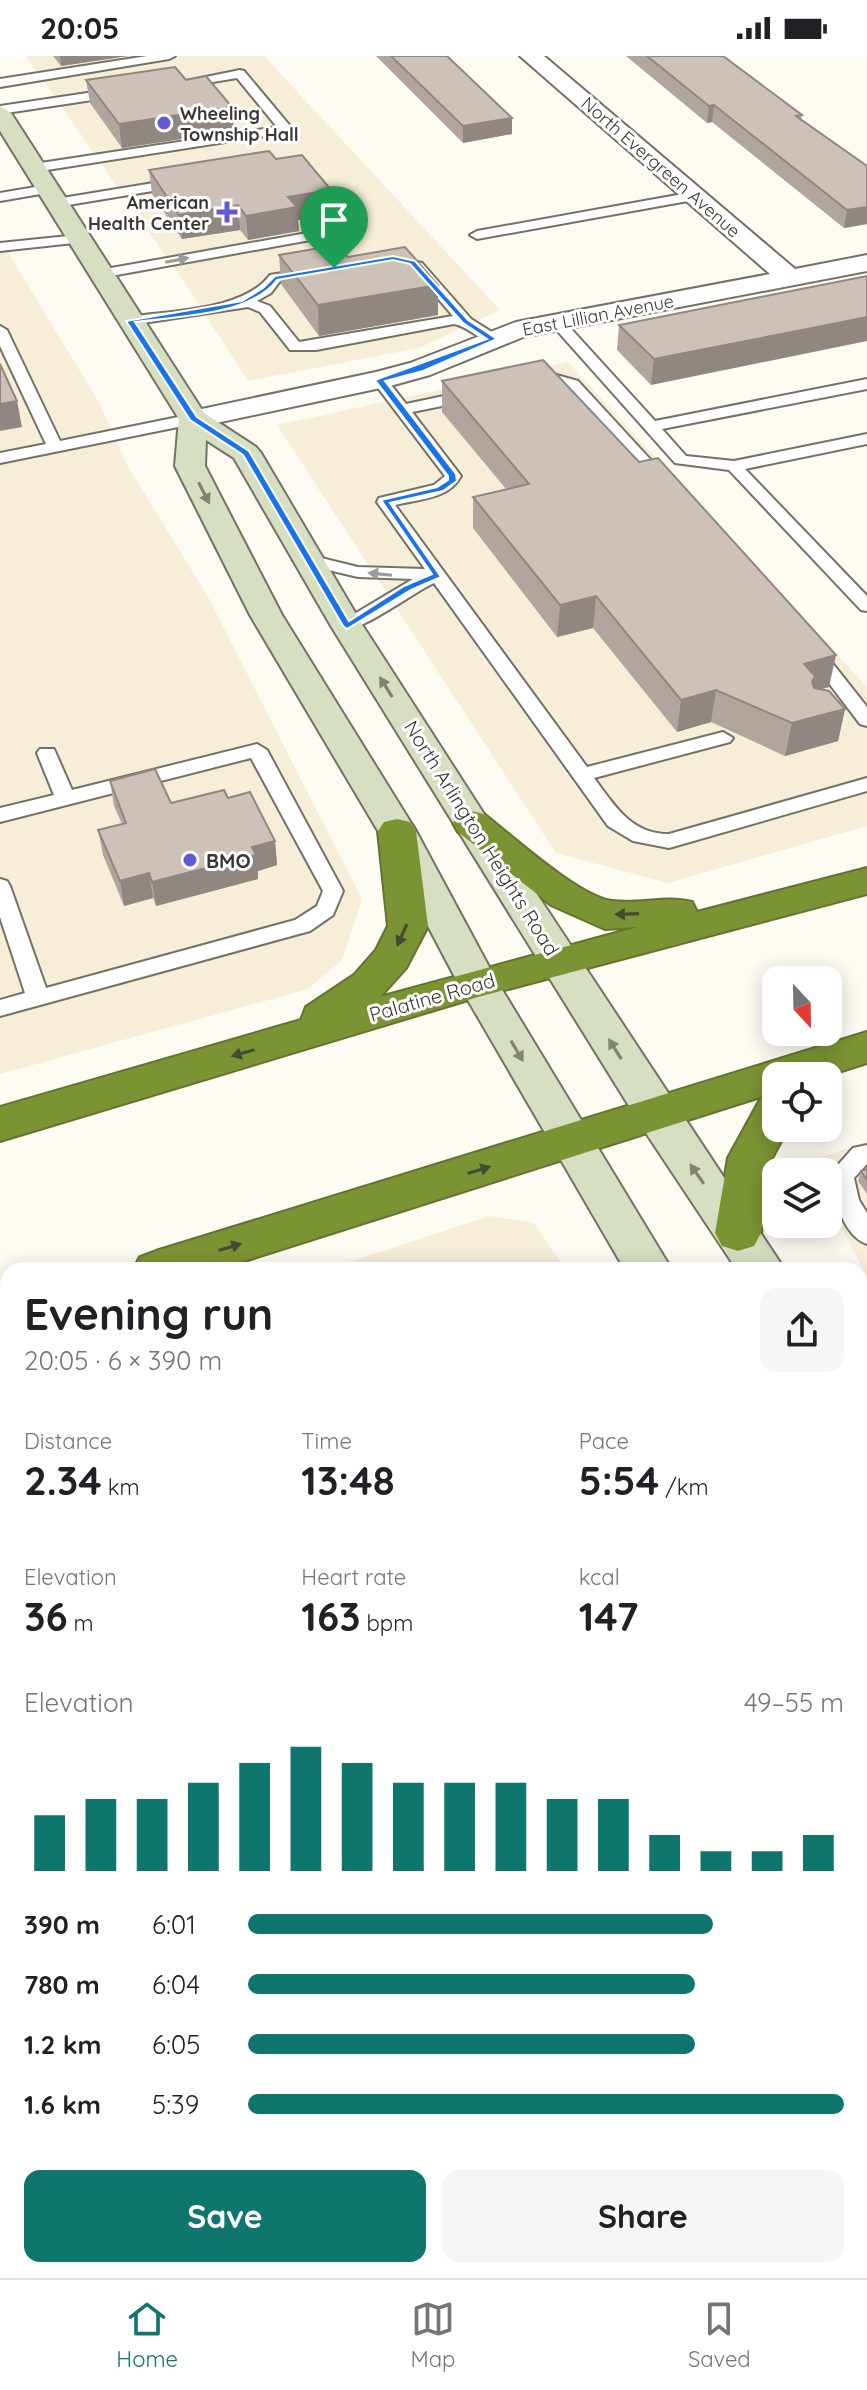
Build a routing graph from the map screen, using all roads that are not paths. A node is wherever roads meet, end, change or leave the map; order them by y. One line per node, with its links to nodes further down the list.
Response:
1 (169, 56): 3 (lane)
2 (531, 56): 10 (street, North Evergreen Avenue)
3 (0, 83)
4 (162, 86): 9 (lane)
5 (131, 90): 6 (lane)
6 (1, 116): 9 (main road, North Arlington Heights Road)
7 (300, 163): 18 (lane, one-way to 7)
8 (191, 181): 9 (lane)
9 (45, 187): 11 (lane); 13 (main road, North Arlington Heights Road)
10 (694, 196): 12 (lane); 19 (street, North Evergreen Avenue)
11 (0, 197)
12 (477, 235)
13 (78, 239): 14 (lane); 18 (main road, North Arlington Heights Road)
14 (0, 247)
15 (403, 259): 22 (lane)
16 (867, 263): 19 (street, East Lillian Avenue)
17 (334, 268): 20 (lane)
18 (100, 274): 21 (main road, North Arlington Heights Road)
19 (791, 279): 23 (street, East Lillian Avenue)
20 (244, 303): 21 (lane); 22 (lane)
21 (130, 321): 29 (main road, North Arlington Heights Road)
22 (466, 322): 25 (lane)
23 (558, 323): 25 (street, East Lillian Avenue); 30 (lane)
24 (0, 330): 32 (lane)
25 (493, 339): 26 (street, East Lillian Avenue)
26 (380, 380): 28 (lane); 29 (street, East Lillian Avenue)
27 (867, 384): 30 (lane)
28 (402, 409): 35 (lane); 37 (lane)
29 (193, 419): 32 (lane); 36 (main road, North Arlington Heights Road); 53 (main road, one-way to 53)
30 (651, 427): 34 (lane)
31 (867, 439): 34 (lane)
32 (55, 447): 33 (lane)
33 (0, 458)
34 (734, 466): 39 (lane)
35 (678, 501)
36 (309, 560): 37 (lane, one-way to 36); 41 (main road, North Arlington Heights Road)
37 (438, 575): 41 (lane); 48 (lane)
38 (867, 580): 39 (lane)
39 (847, 585): 40 (lane)
40 (867, 606)
41 (347, 626): 52 (main road, North Arlington Heights Road, one-way to 41)
42 (804, 640): 43 (lane)
43 (855, 704): 44 (lane); 45 (lane)
44 (830, 711)
45 (867, 720)
46 (723, 738): 48 (lane)
47 (47, 753): 50 (lane)
48 (582, 775): 49 (lane)
49 (867, 784)
50 (65, 798): 51 (lane); 59 (lane)
51 (0, 815)
52 (471, 823): 56 (highway, one-way to 52); 57 (main road, North Arlington Heights Road)
53 (397, 831): 58 (main road); 61 (highway, one-way to 61)
54 (867, 881): 56 (highway, Palatine Road)
55 (0, 886): 59 (lane)
56 (761, 910): 57 (highway, Palatine Road)
57 (560, 961): 58 (highway, Palatine Road); 65 (main road, North Arlington Heights Road, one-way to 57)
58 (478, 983): 61 (highway, Palatine Road); 68 (main road, one-way to 68)
59 (38, 998): 60 (lane)
60 (0, 1008)
61 (288, 1039): 66 (highway, Palatine Road, one-way to 66)
62 (867, 1047): 63 (highway)
63 (831, 1062)
64 (762, 1081): 65 (highway)
65 (657, 1115): 68 (highway); 71 (main road, North Arlington Heights Road, one-way to 65)
66 (0, 1124)
67 (762, 1136): 71 (highway)
68 (571, 1142): 72 (highway, one-way to 68); 73 (main road)
69 (867, 1154): 70 (lane)
70 (867, 1234)
71 (750, 1252)
72 (182, 1262)
73 (644, 1262)

